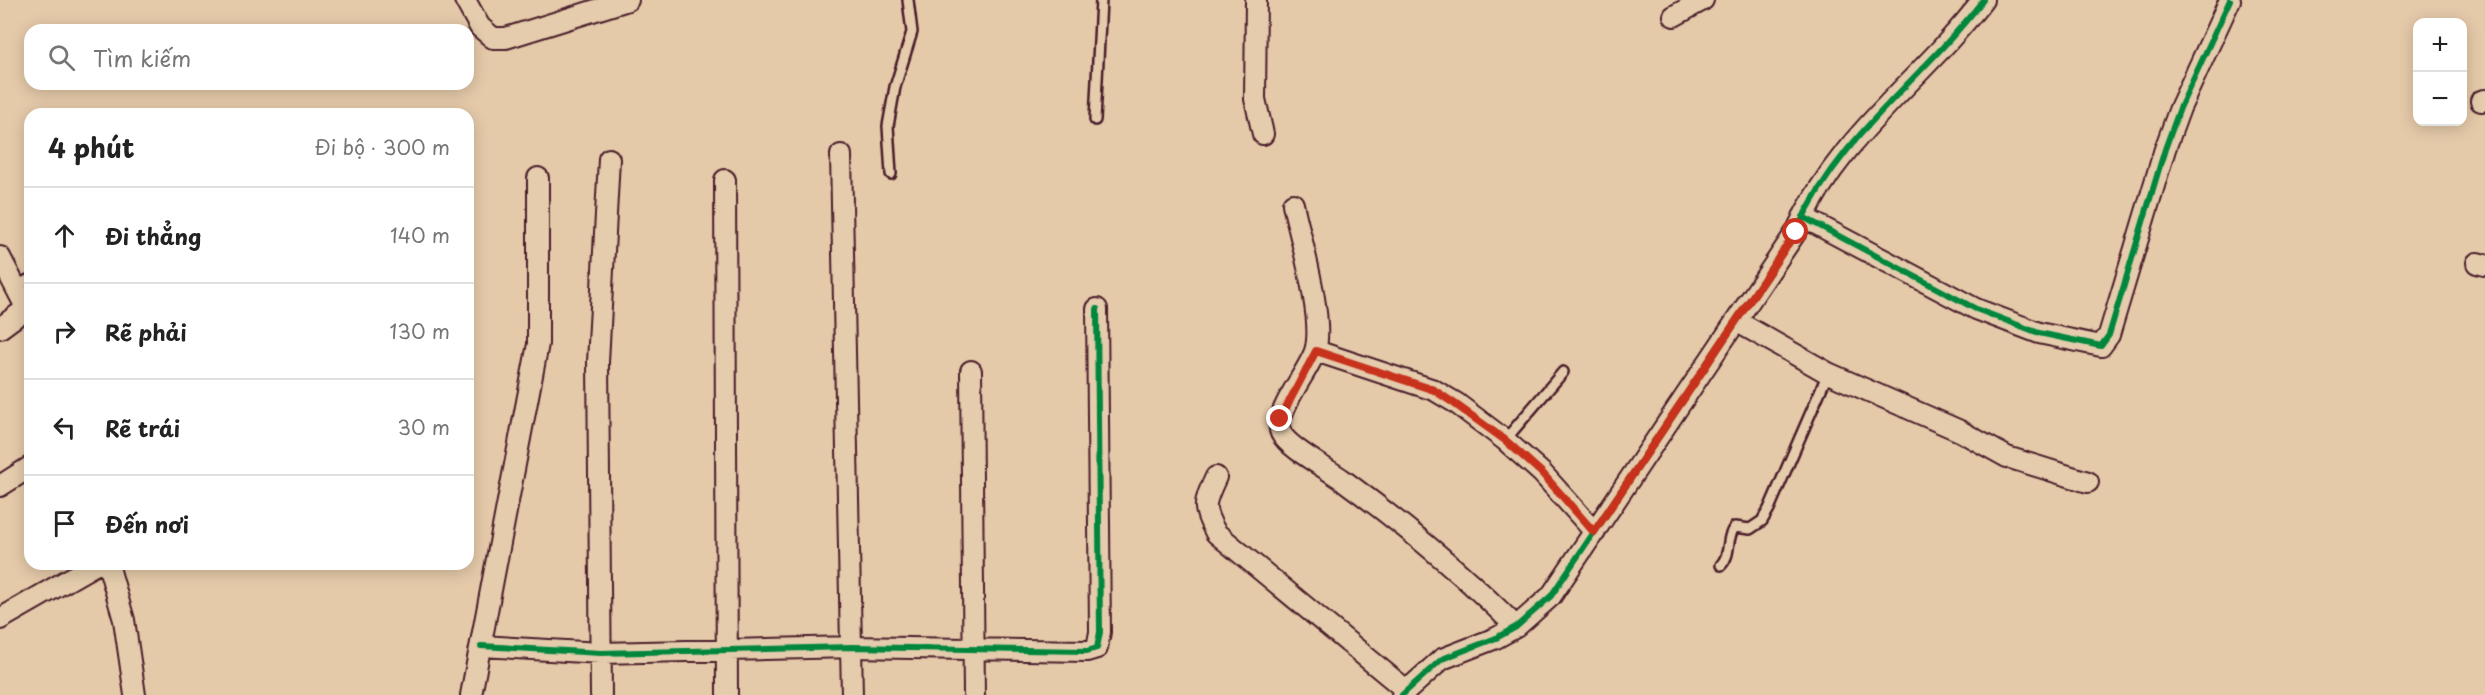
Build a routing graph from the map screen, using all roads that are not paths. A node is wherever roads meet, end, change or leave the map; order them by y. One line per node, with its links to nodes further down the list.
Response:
1 (465, 0): 2 (street)
2 (628, 0)
3 (908, 0): 14 (lane)
4 (1101, 0): 10 (lane)
5 (1256, 0): 11 (street)
6 (1703, 0): 9 (street)
7 (1983, 0): 18 (street)
8 (2230, 0): 18 (street)
9 (1674, 16)
10 (1095, 120)
11 (1263, 134)
12 (841, 156): 41 (street)
13 (609, 159): 44 (street)
14 (891, 174)
15 (538, 178): 40 (street)
16 (725, 180): 43 (street)
17 (1293, 204): 25 (street)
18 (1803, 217): 23 (street)
19 (0, 257): 20 (street)
20 (23, 282)
21 (1097, 309): 42 (street)
22 (24, 314): 24 (street)
23 (1736, 321): 28 (street); 34 (street)
24 (0, 328)
25 (1316, 351): 29 (street); 39 (street)
26 (970, 371): 42 (street)
27 (1563, 372): 29 (lane)
28 (1828, 373): 32 (street); 35 (lane)
29 (1505, 440): 34 (street)
30 (24, 471): 33 (street)
31 (1216, 477): 45 (street)
32 (2088, 482)
33 (0, 486)
34 (1594, 532): 39 (street)
35 (1721, 566)
36 (86, 570): 38 (street)
37 (110, 570): 46 (street)
38 (0, 619)
39 (1516, 627): 45 (street)
40 (481, 646): 44 (street); 47 (street)
41 (852, 646): 42 (street); 43 (street); 50 (street)
42 (975, 648): 51 (street)
43 (728, 649): 44 (street); 49 (street)
44 (601, 652): 48 (street)
45 (1404, 692)
46 (135, 695)
47 (471, 695)
48 (601, 695)
49 (727, 695)
50 (852, 695)
51 (974, 695)

